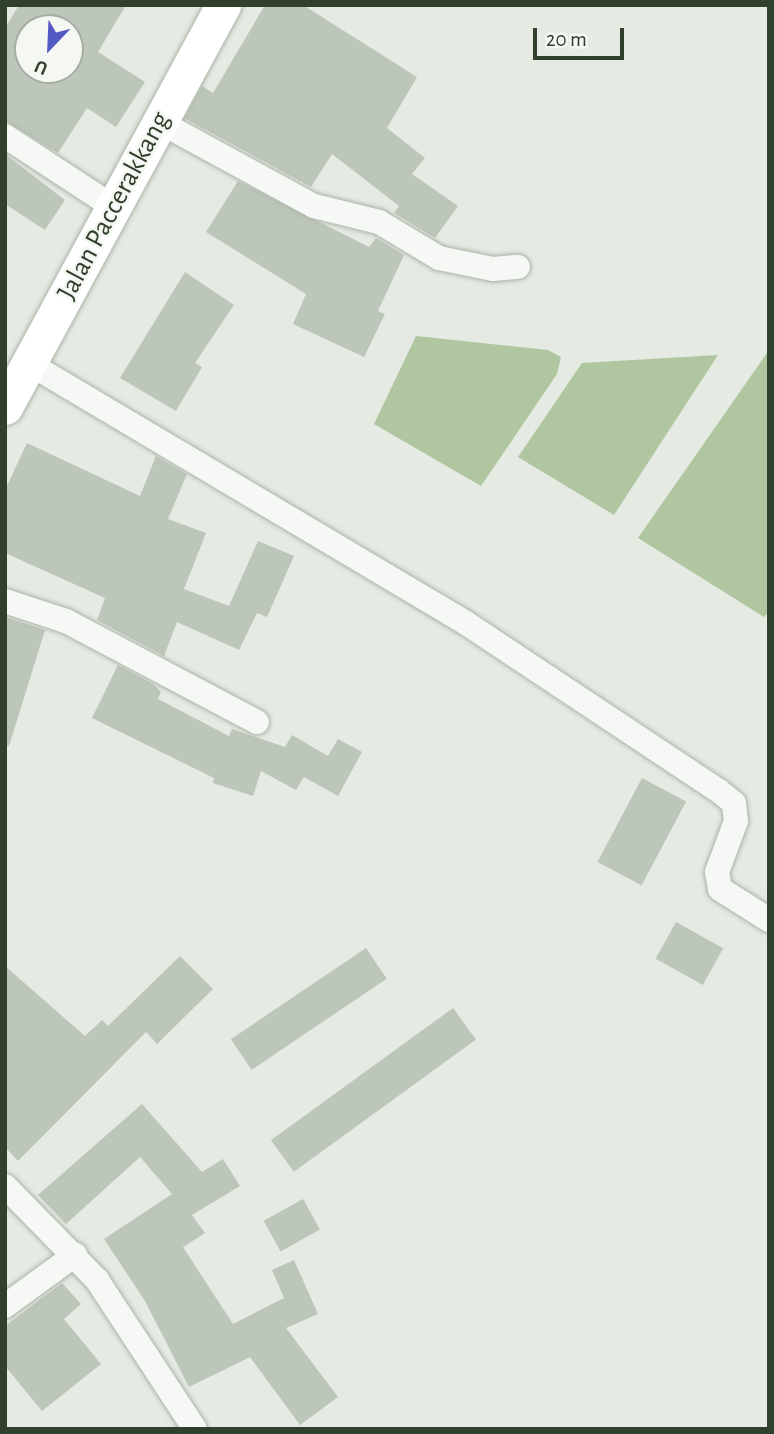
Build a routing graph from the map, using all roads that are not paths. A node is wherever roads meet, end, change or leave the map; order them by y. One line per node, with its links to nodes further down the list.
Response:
1 (223, 5): 2 (main road, Jalan Paccerakkang)
2 (158, 121): 4 (main road, Jalan Paccerakkang); 5 (street)
3 (5, 136): 4 (street)
4 (112, 206): 6 (main road, Jalan Paccerakkang)
5 (518, 267)
6 (30, 364): 7 (main road, Jalan Paccerakkang); 10 (street)
7 (5, 407)
8 (5, 601): 9 (street)
9 (257, 722)
10 (769, 920)
11 (5, 1186): 12 (street)
12 (75, 1255): 13 (street); 14 (street)
13 (5, 1306)
14 (195, 1429)

